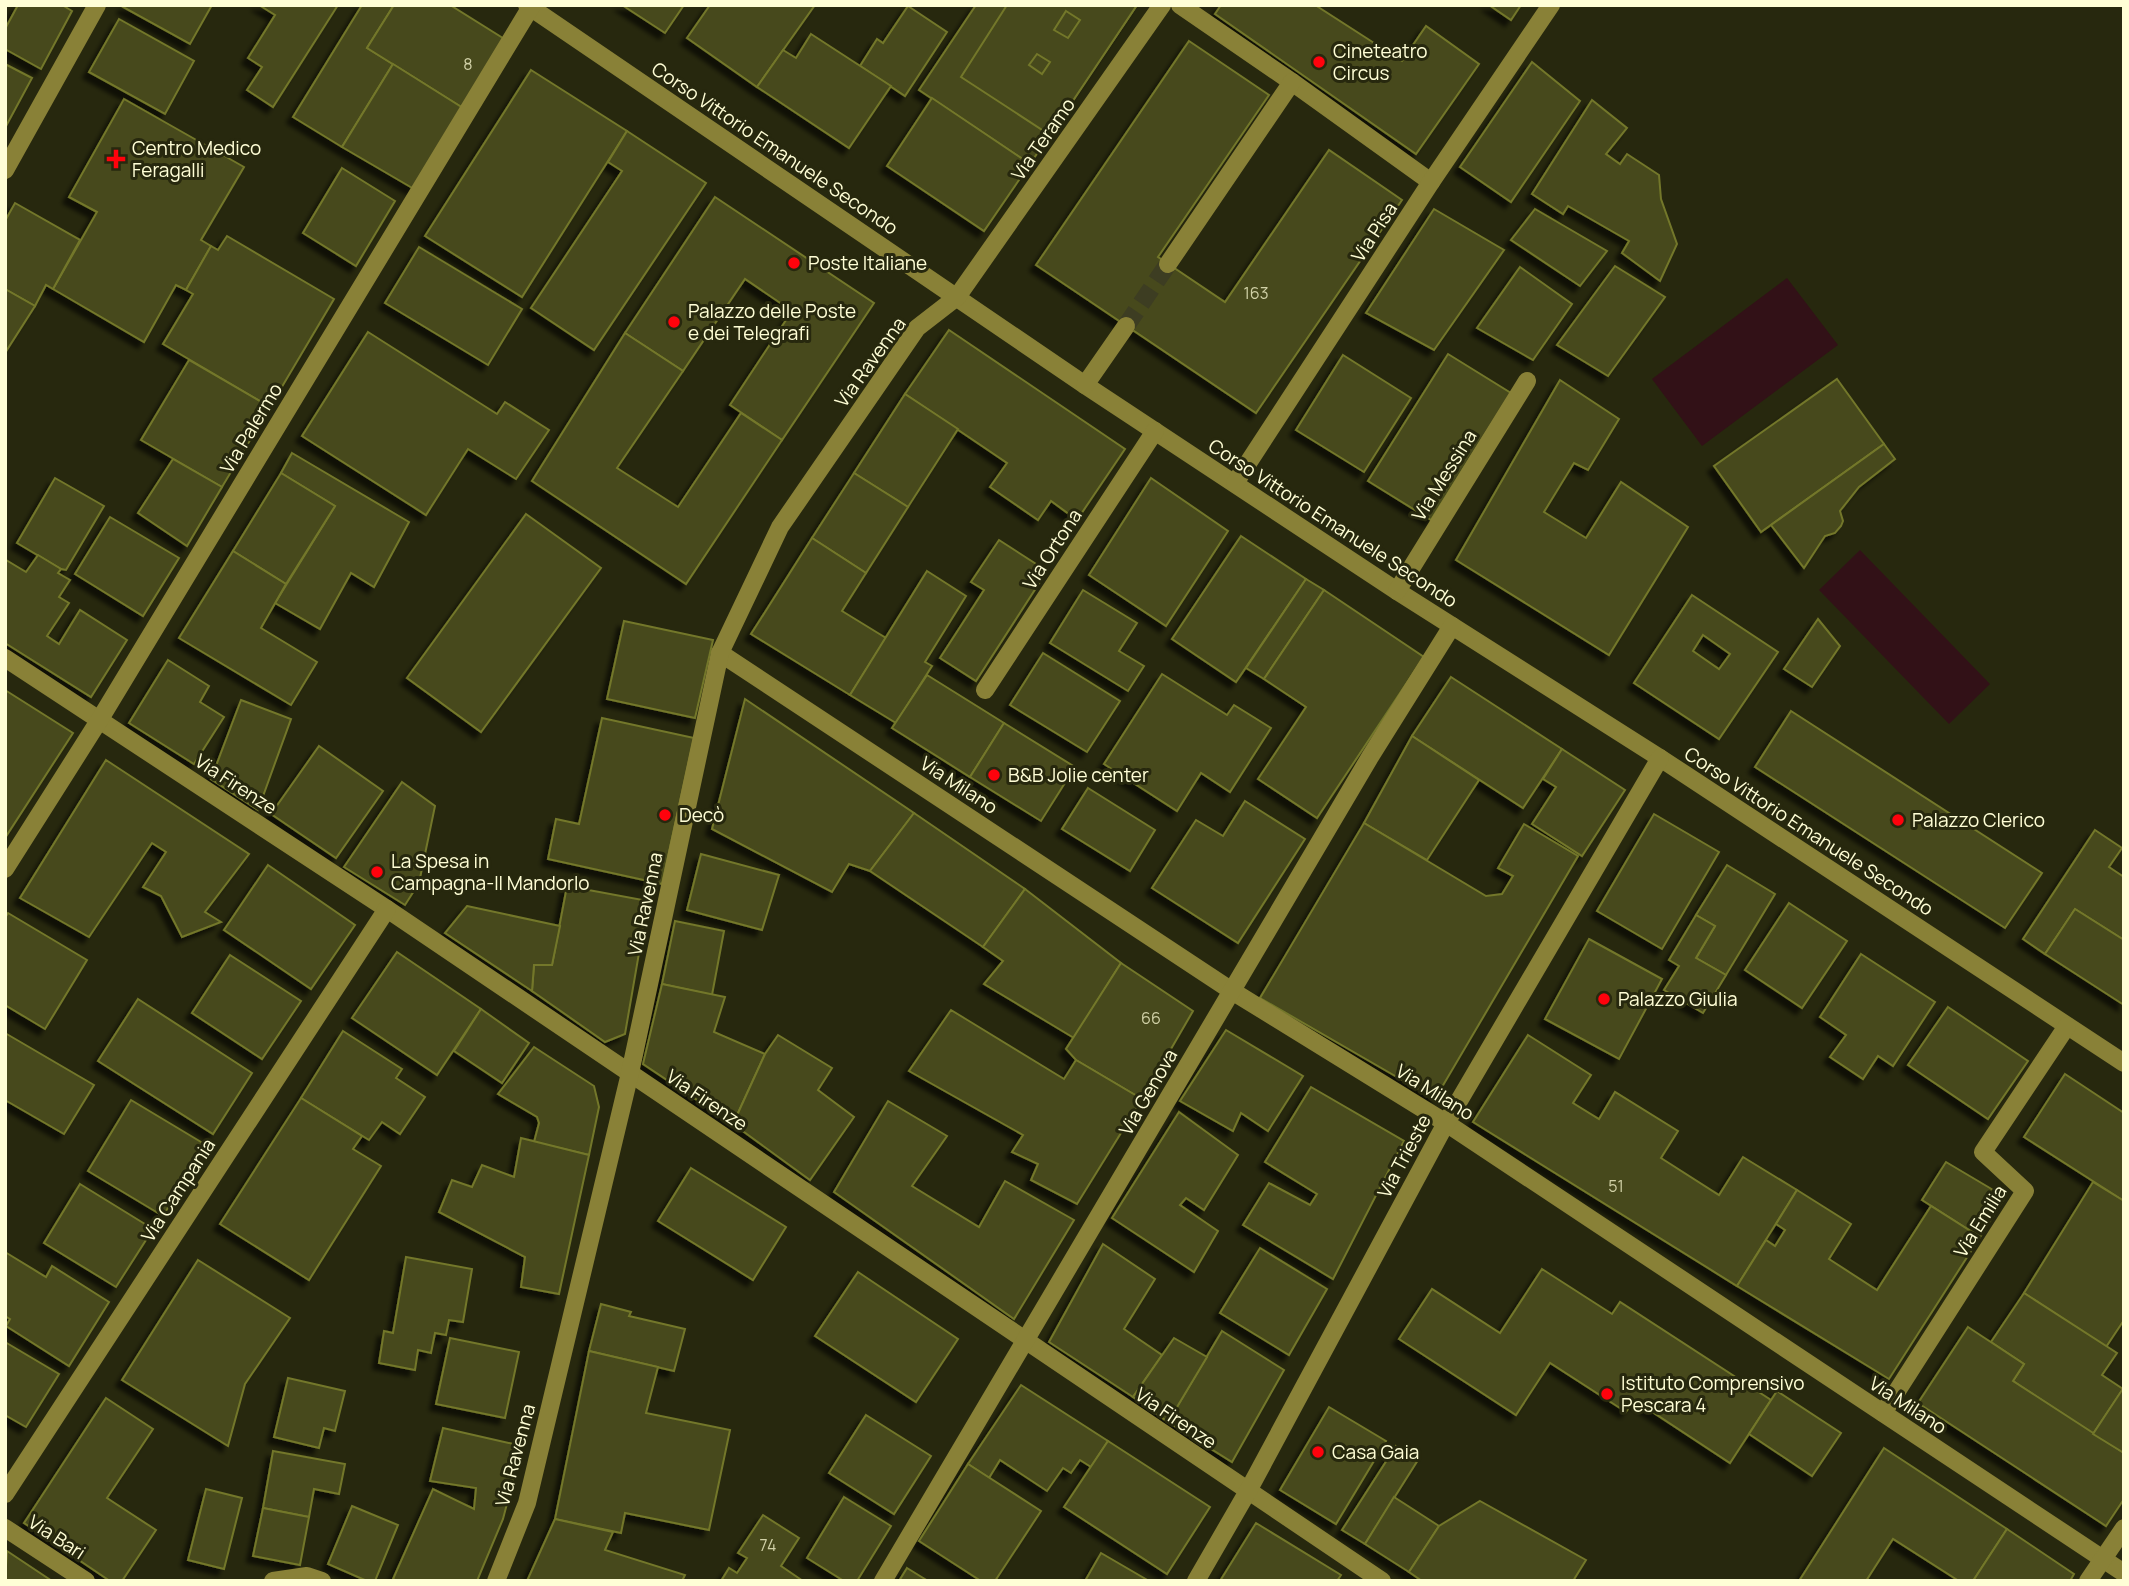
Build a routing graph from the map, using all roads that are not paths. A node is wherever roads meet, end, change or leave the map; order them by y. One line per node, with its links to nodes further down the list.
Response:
1 (97, 5): 7 (street)
2 (1162, 5): 10 (street, Via Teramo)
3 (1180, 5): 6 (street)
4 (1551, 5): 8 (street, Via Pisa)
5 (530, 6): 10 (street, Corso Vittorio Emanuele Secondo); 21 (street, Via Palermo)
6 (1292, 82): 8 (street); 9 (street)
7 (5, 170)
8 (1431, 182): 15 (street, Via Pisa)
9 (1168, 264)
10 (957, 297): 13 (street, Corso Vittorio Emanuele Secondo); 18 (street, Via Ravenna)
11 (1126, 326): 13 (street)
12 (1527, 381): 16 (street, Via Messina)
13 (1085, 384): 14 (street, Corso Vittorio Emanuele Secondo)
14 (1155, 431): 15 (street, Corso Vittorio Emanuele Secondo); 20 (street, Via Ortona)
15 (1235, 483): 16 (street, Corso Vittorio Emanuele Secondo)
16 (1397, 591): 17 (street, Corso Vittorio Emanuele Secondo)
17 (1452, 626): 22 (street, Corso Vittorio Emanuele Secondo); 25 (street, Via Genova)
18 (720, 653): 25 (street, Via Milano); 28 (street, Via Ravenna)
19 (5, 658): 21 (street, Via Firenze)
20 (985, 690)
21 (100, 719): 23 (street, Via Palermo); 24 (street, Via Firenze)
22 (1660, 758): 26 (street, Corso Vittorio Emanuele Secondo); 29 (street, Via Trieste)
23 (5, 869)
24 (387, 909): 28 (street, Via Firenze); 33 (street, Via Campania)
25 (1232, 991): 29 (street, Via Milano); 30 (street, Via Genova)
26 (2067, 1026): 27 (street, Corso Vittorio Emanuele Secondo); 31 (street, Via Emilia)
27 (2124, 1063)
28 (630, 1073): 30 (street, Via Firenze); 41 (street, Via Ravenna)
29 (1446, 1123): 31 (street, Via Milano); 32 (street, Via Trieste)
30 (1026, 1342): 32 (street, Via Firenze); 42 (street, Via Genova)
31 (1883, 1413): 36 (street, Via Milano)
32 (1248, 1491): 43 (street, Via Trieste); 44 (street, Via Firenze)
33 (5, 1494)
34 (5, 1528): 38 (street, Via Bari)
35 (2124, 1528): 36 (street)
36 (2103, 1559): 37 (street, Via Milano); 45 (street)
37 (2124, 1573)
38 (86, 1581)
39 (273, 1581): 40 (street)
40 (322, 1581)
41 (496, 1581)
42 (883, 1581)
43 (1196, 1581)
44 (1382, 1581)
45 (2088, 1581)

